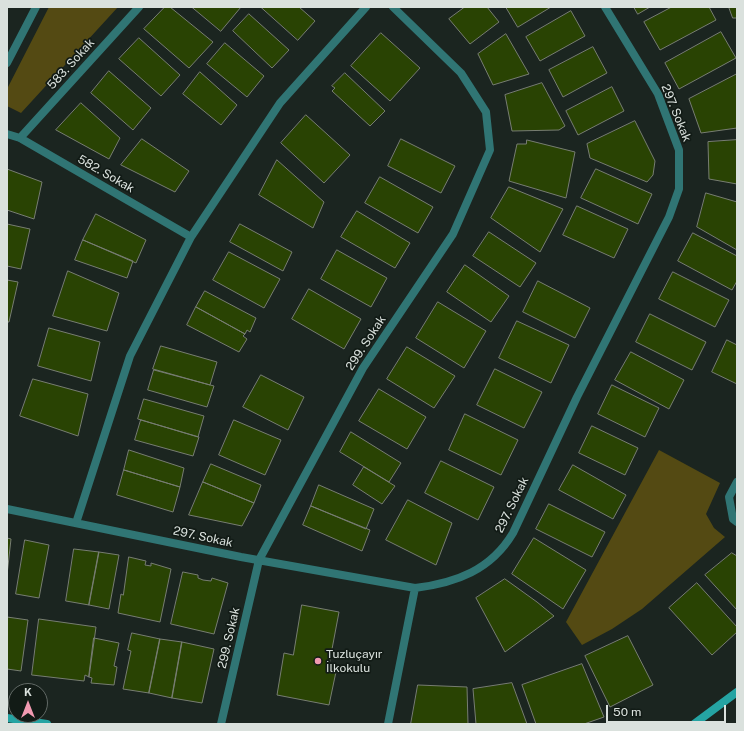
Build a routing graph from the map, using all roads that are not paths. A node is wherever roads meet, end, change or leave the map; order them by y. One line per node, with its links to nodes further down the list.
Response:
1 (36, 7): 6 (street)
2 (139, 7): 8 (street, 583. Sokak)
3 (366, 7): 9 (street)
4 (393, 7): 14 (street, 299. Sokak)
5 (605, 7): 15 (street, 297. Sokak)
6 (7, 63)
7 (7, 134): 8 (street, 582. Sokak)
8 (20, 138): 9 (street, 582. Sokak)
9 (191, 237): 13 (street)
10 (737, 482): 12 (street)
11 (7, 508): 13 (street, 297. Sokak)
12 (737, 522)
13 (76, 523): 14 (street, 297. Sokak)
14 (259, 560): 15 (street, 297. Sokak); 19 (street, 299. Sokak)
15 (414, 588): 20 (street)
16 (737, 692): 21 (main road)
17 (7, 718): 18 (main road)
18 (42, 724)
19 (221, 724)
20 (388, 724)
21 (694, 724)

